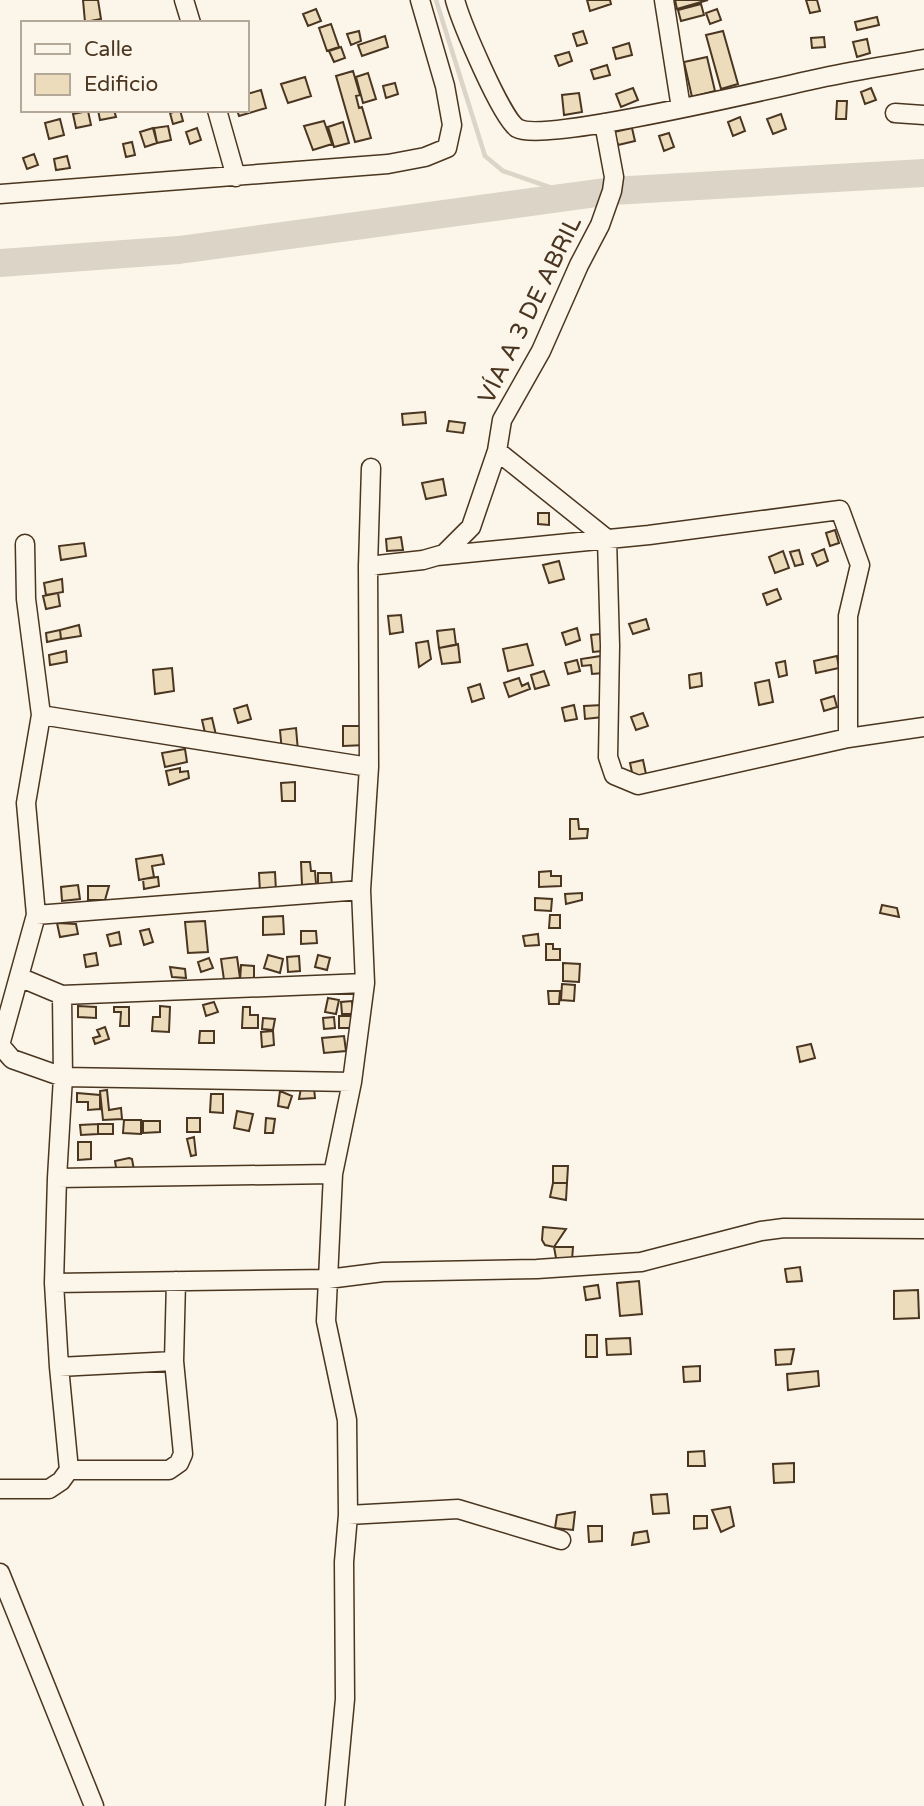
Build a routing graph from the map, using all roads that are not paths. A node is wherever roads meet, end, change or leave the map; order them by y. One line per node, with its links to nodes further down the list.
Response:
1 (184, 0): 5 (street)
2 (420, 0): 12 (street)
3 (455, 0): 11 (street)
4 (664, 0): 7 (street)
5 (190, 21)
6 (924, 59): 7 (street)
7 (681, 108): 11 (street)
8 (217, 112): 12 (street)
9 (895, 113): 10 (street)
10 (924, 116)
11 (604, 123): 14 (street, VÍA A 3 DE ABRIL)
12 (236, 177): 13 (street)
13 (0, 194)
14 (497, 451): 16 (street); 18 (street, VÍA A 3 DE ABRIL)
15 (370, 468): 19 (street)
16 (607, 539): 18 (street); 22 (street); 22 (street)
17 (25, 544): 20 (street)
18 (437, 556): 19 (street, VÍA A 3 DE ABRIL)
19 (368, 566): 23 (street)
20 (41, 715): 23 (street); 25 (street)
21 (924, 727): 22 (street)
22 (848, 738)
23 (369, 767): 24 (street)
24 (361, 890): 25 (street); 27 (street)
25 (36, 915): 26 (street)
26 (19, 977): 28 (street); 29 (street)
27 (365, 984): 28 (street); 30 (street)
28 (62, 995): 29 (street)
29 (63, 1077): 30 (street); 32 (street)
30 (352, 1082): 31 (street)
31 (333, 1174): 32 (street); 34 (street)
32 (57, 1178): 36 (street)
33 (924, 1229): 34 (street)
34 (328, 1279): 35 (street); 41 (street)
35 (176, 1281): 36 (street); 37 (street)
36 (54, 1283): 38 (street)
37 (174, 1361): 38 (street); 39 (street)
38 (59, 1367): 39 (street)
39 (69, 1470): 40 (street)
40 (0, 1489)
41 (348, 1515): 42 (street); 45 (street)
42 (561, 1540)
43 (0, 1573): 44 (street)
44 (94, 1806)
45 (335, 1806)

